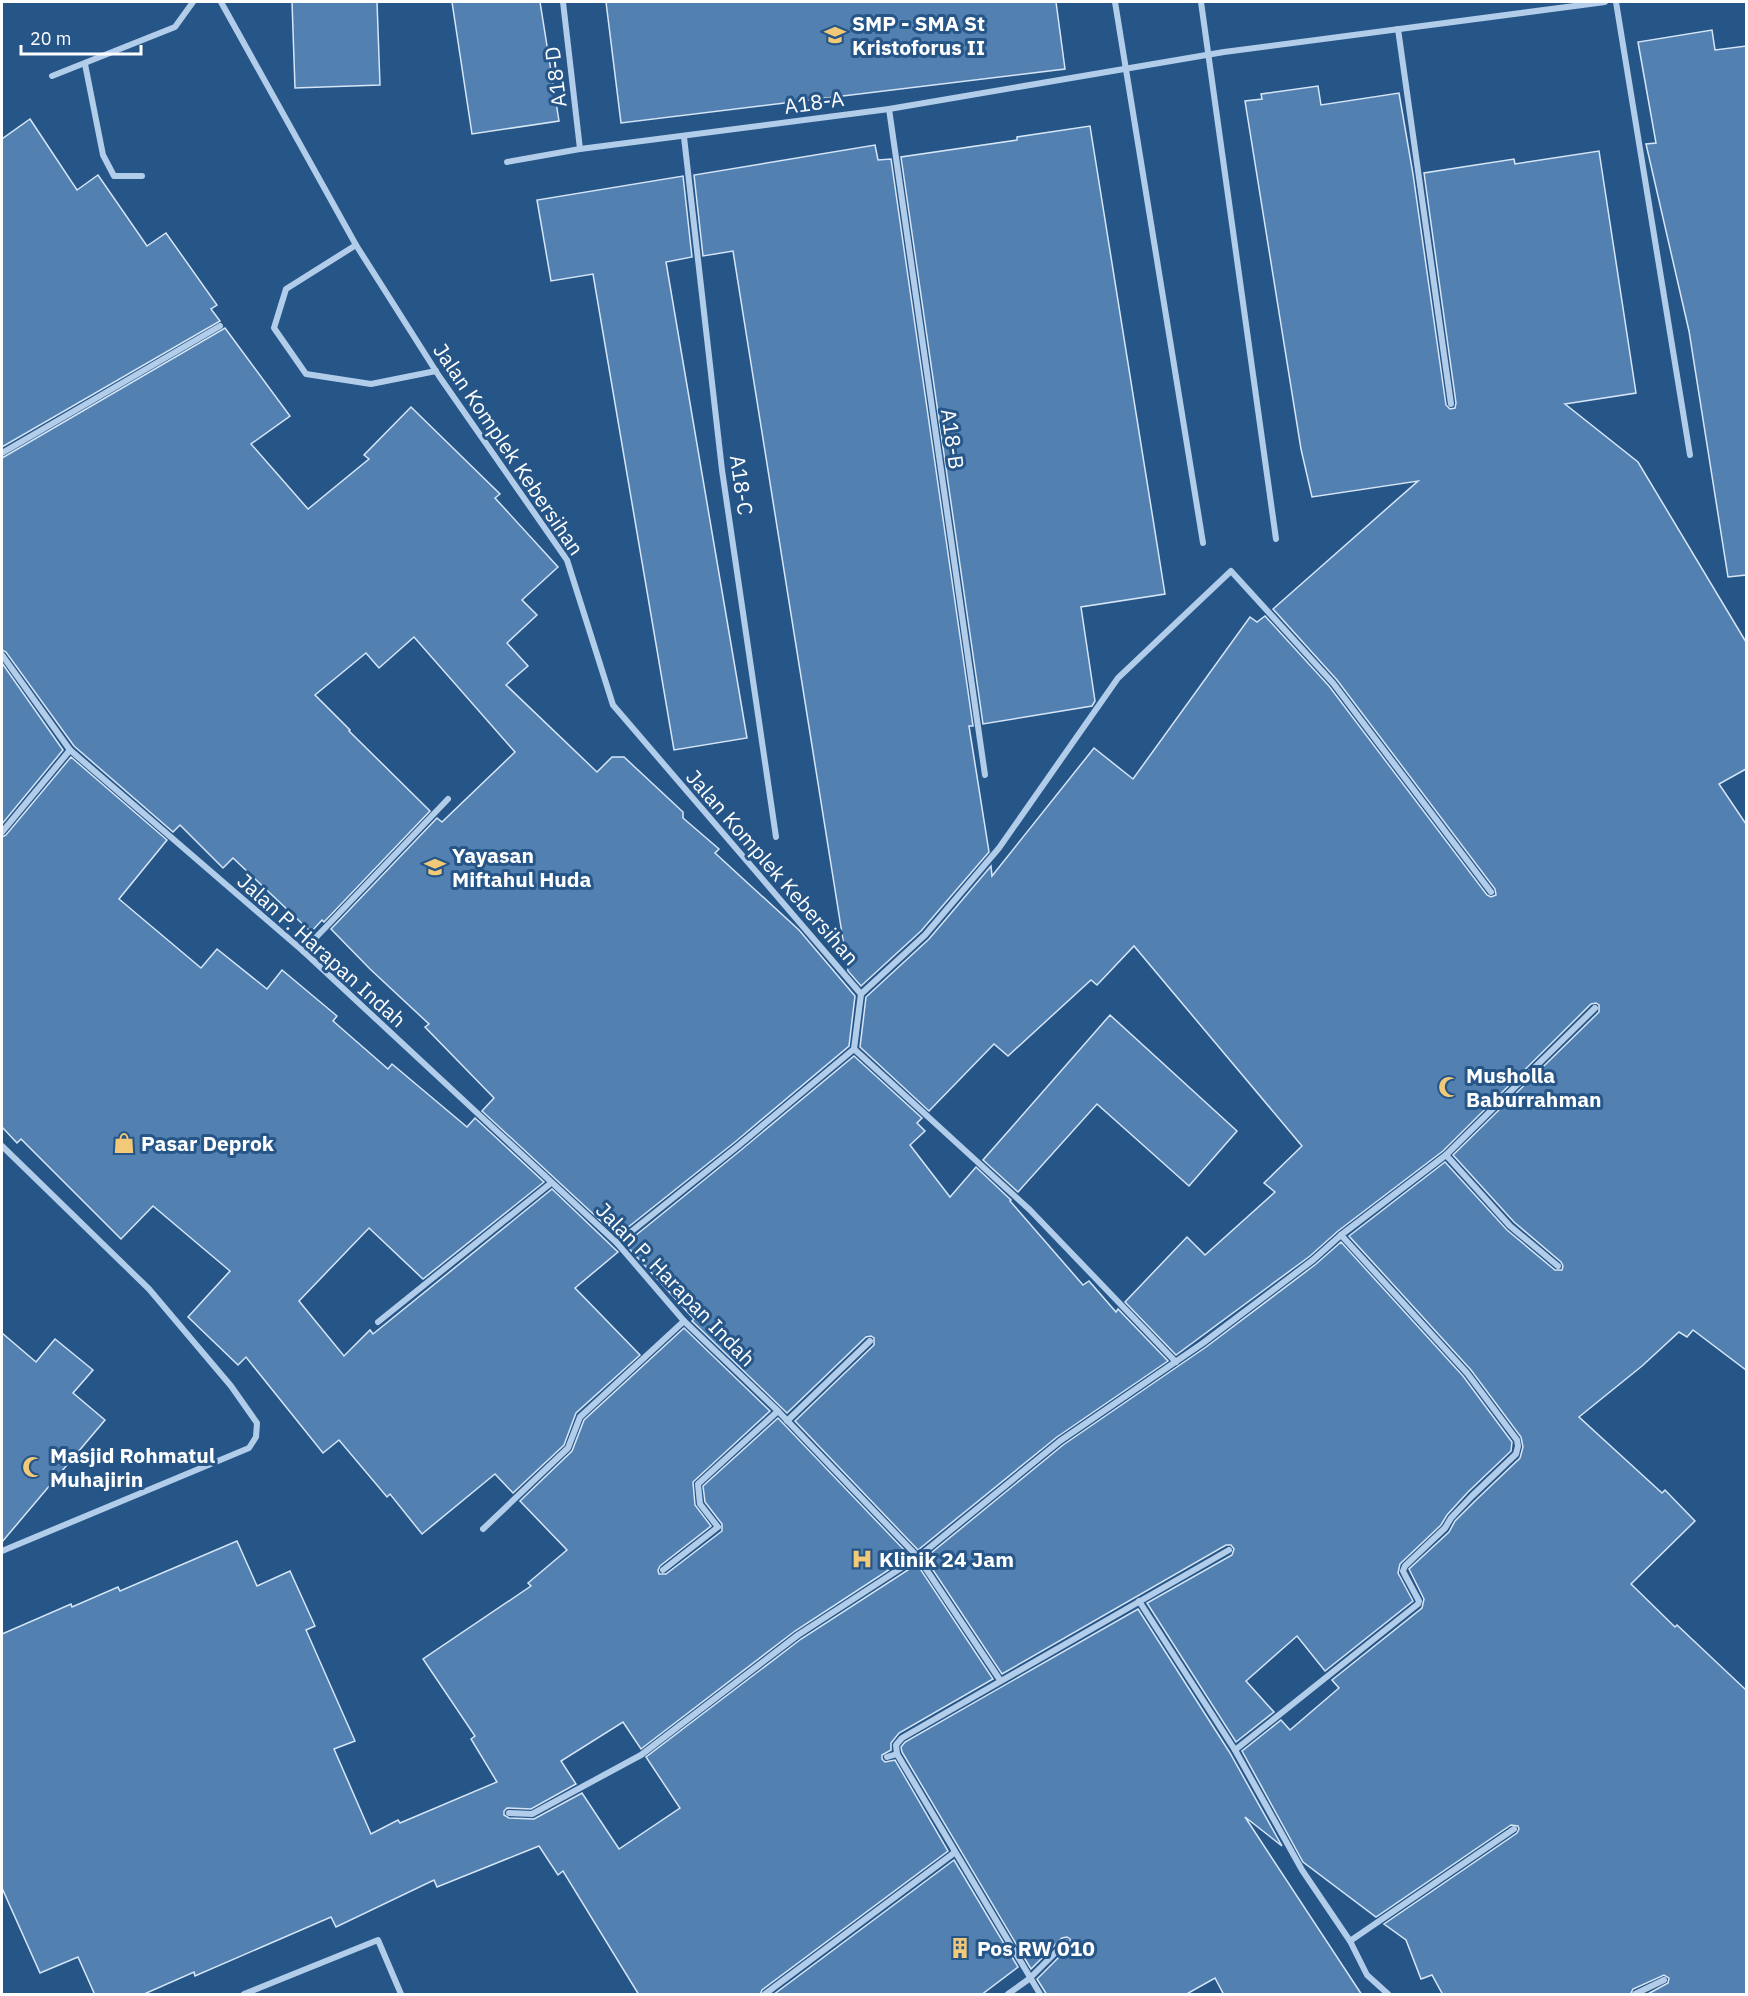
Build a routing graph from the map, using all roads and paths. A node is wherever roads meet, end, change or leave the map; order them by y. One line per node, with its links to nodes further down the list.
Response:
1 (193, 2): 10 (street)
2 (221, 2): 18 (street, Jalan Komplek Kebersihan)
3 (562, 2): 15 (street, A18-D)
4 (1115, 2): 11 (street)
5 (1201, 2): 9 (street)
6 (1605, 2): 8 (street, A18-A)
7 (1616, 2): 23 (street)
8 (1398, 29): 9 (street, A18-A); 21 (street)
9 (1208, 56): 11 (street, A18-A); 24 (street)
10 (85, 64): 12 (street); 17 (street)
11 (1125, 69): 13 (street, A18-A); 25 (street)
12 (52, 76)
13 (889, 109): 14 (street, A18-A); 28 (street, A18-B)
14 (684, 137): 15 (street, A18-A); 31 (street, A18-C)
15 (580, 149): 16 (street, A18-A)
16 (507, 162)
17 (142, 176)
18 (356, 245): 20 (street, Jalan Komplek Kebersihan); 20 (street)
19 (220, 326): 22 (street)
20 (436, 371): 34 (street, Jalan Komplek Kebersihan)
21 (1451, 404)
22 (2, 453)
23 (1690, 455)
24 (1276, 539)
25 (1203, 543)
26 (2, 655): 27 (street, Jalan P. Harapan Indah)
27 (70, 750): 30 (street); 33 (street, Jalan P. Harapan Indah)
28 (985, 775)
29 (448, 799): 33 (street)
30 (2, 832)
31 (776, 837)
32 (1491, 892): 34 (street)
33 (303, 951): 39 (street, Jalan P. Harapan Indah)
34 (861, 994): 36 (street, Jalan Komplek Kebersihan)
35 (1595, 1008): 38 (street)
36 (854, 1048): 41 (street); 46 (street)
37 (2, 1146): 51 (street)
38 (1446, 1155): 40 (street); 42 (street)
39 (551, 1183): 41 (street, Jalan P. Harapan Indah); 44 (street)
40 (1341, 1235): 46 (street); 56 (street)
41 (617, 1244): 43 (street, Jalan P. Harapan Indah)
42 (1558, 1266)
43 (684, 1321): 47 (street, Jalan P. Harapan Indah); 49 (street)
44 (378, 1322)
45 (870, 1341): 48 (street)
46 (1176, 1362): 52 (street)
47 (778, 1411): 48 (street, Jalan P. Harapan Indah); 53 (street)
48 (787, 1421): 52 (street, Jalan P. Harapan Indah)
49 (483, 1529)
50 (1229, 1550): 54 (street)
51 (2, 1551)
52 (918, 1557): 55 (street, Jalan P. Harapan Indah); 59 (street)
53 (663, 1570)
54 (1139, 1601): 55 (street); 56 (street)
55 (1000, 1680): 57 (street)
56 (1235, 1750): 62 (street)
57 (897, 1754): 58 (street); 61 (street)
58 (887, 1757)
59 (509, 1813)
60 (1514, 1829): 62 (street)
61 (954, 1853): 64 (street); 68 (street)
62 (1350, 1941): 71 (street)
63 (1066, 1942): 64 (street)
64 (1029, 1978): 69 (street); 70 (street)
65 (1664, 1980): 72 (street)
66 (244, 1995): 67 (street)
67 (401, 1995)
68 (765, 1995)
69 (1008, 1995)
70 (1040, 1995)
71 (1388, 1995)
72 (1635, 1995)

